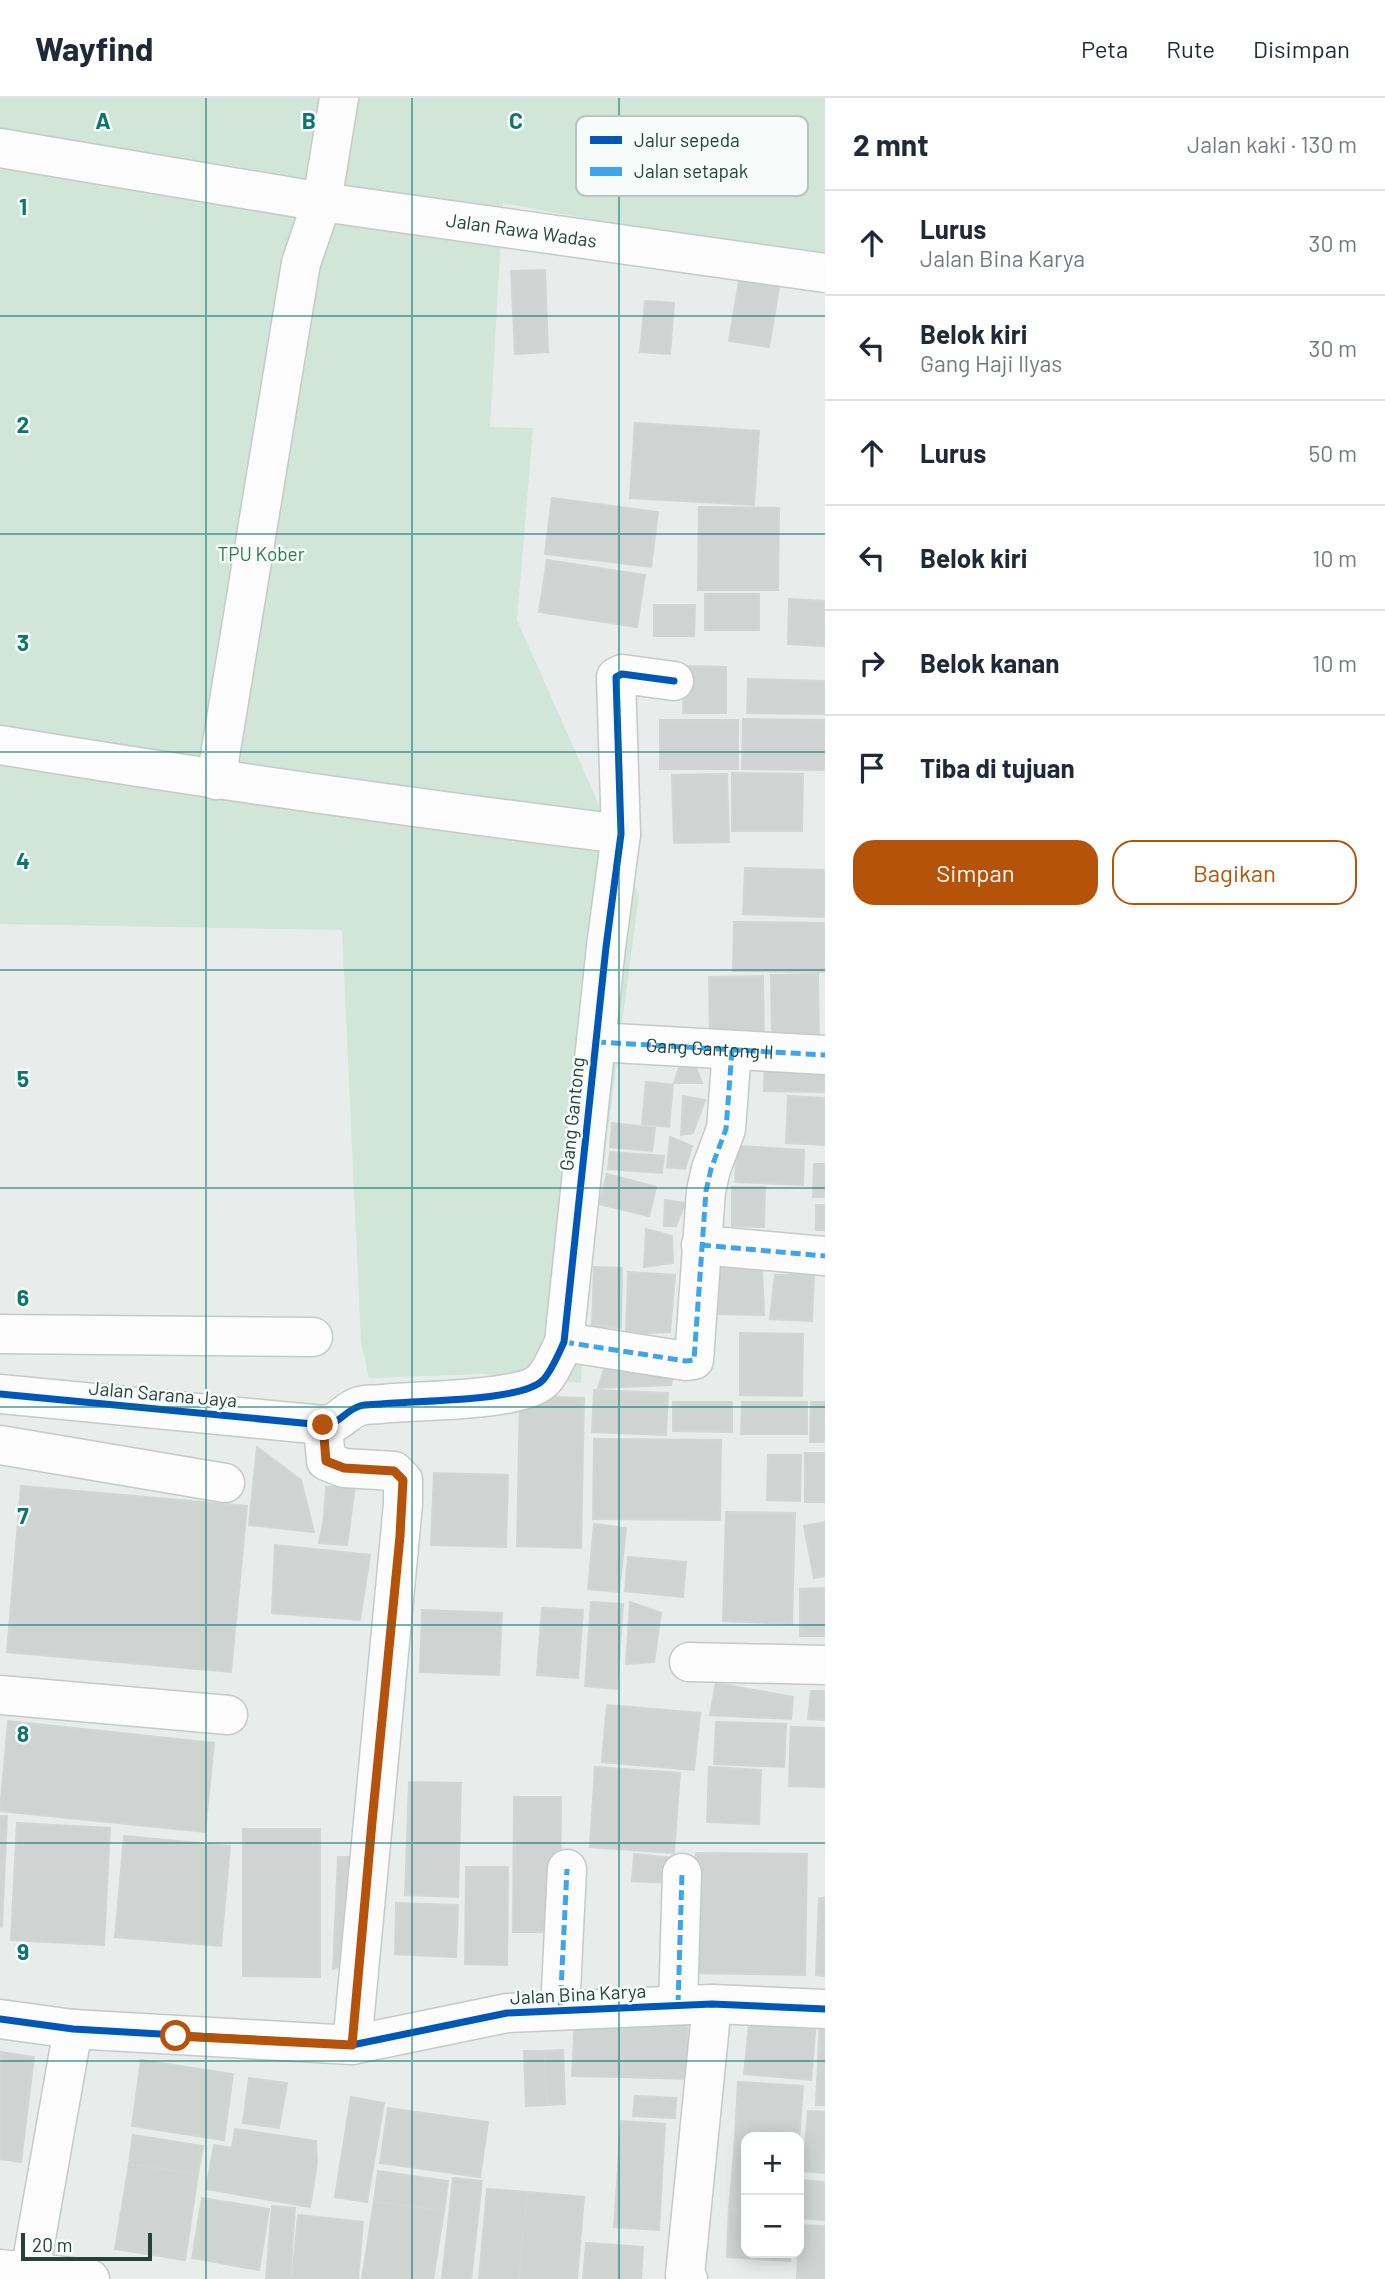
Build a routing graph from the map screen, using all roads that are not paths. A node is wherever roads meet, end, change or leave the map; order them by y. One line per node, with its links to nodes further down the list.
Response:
1 (339, 98): 3 (street)
2 (0, 148): 3 (street, Jalan Rawa Wadas)
3 (322, 202): 4 (street, Jalan Rawa Wadas); 7 (street)
4 (825, 274)
5 (674, 681): 8 (street, Gang Gantong)
6 (0, 744): 7 (street)
7 (216, 780): 8 (street)
8 (621, 834): 9 (street, Gang Gantong)
9 (596, 1042): 10 (street, Gang Gantong II); 16 (street, Gang Gantong)
10 (732, 1050): 11 (street, Gang Gantong II); 12 (street)
11 (825, 1055)
12 (701, 1245): 13 (street); 16 (street)
13 (825, 1256)
14 (0, 1334): 15 (street)
15 (313, 1337)
16 (564, 1342): 18 (street, Gang Gantong)
17 (0, 1396): 18 (street, Jalan Sarana Jaya)
18 (323, 1425): 32 (street)
19 (0, 1445): 20 (street)
20 (225, 1483)
21 (689, 1661): 22 (street)
22 (825, 1665)
23 (0, 1695): 24 (street)
24 (228, 1715)
25 (567, 1869): 29 (street)
26 (682, 1873): 27 (street)
27 (695, 2004): 28 (street, Jalan Bina Karya); 29 (street, Jalan Bina Karya); 35 (street)
28 (825, 2009)
29 (560, 2010): 32 (street, Jalan Bina Karya)
30 (0, 2019): 31 (street, Jalan Bina Karya)
31 (73, 2029): 32 (street, Jalan Bina Karya); 33 (street)
32 (352, 2045)
33 (15, 2270): 34 (street)
34 (90, 2279)
35 (688, 2279)

